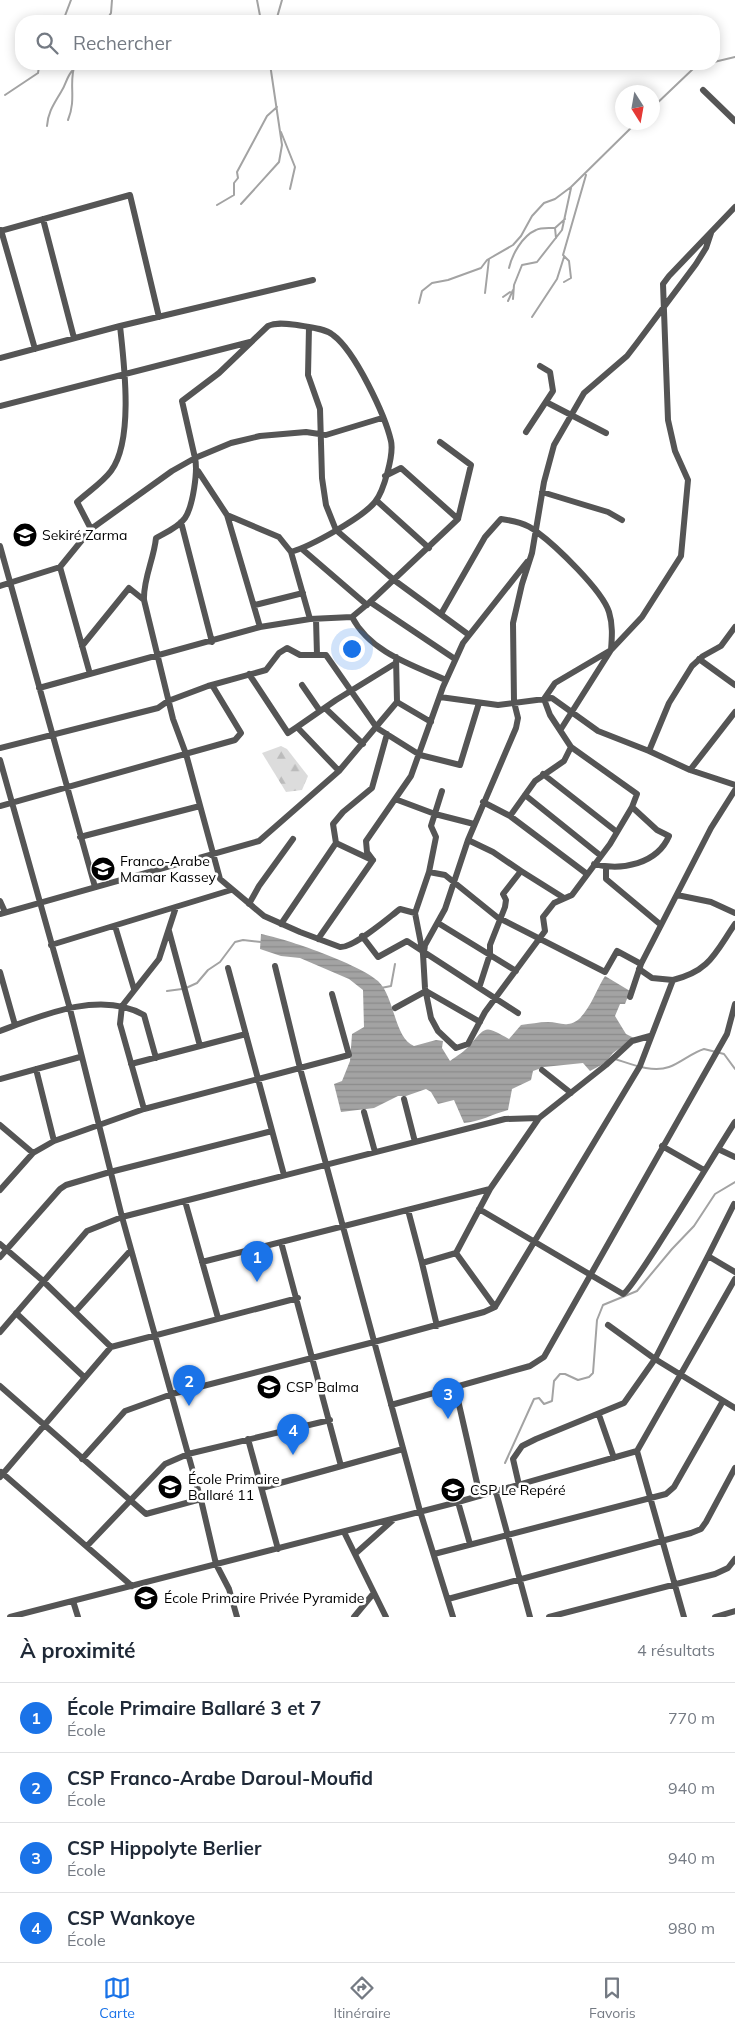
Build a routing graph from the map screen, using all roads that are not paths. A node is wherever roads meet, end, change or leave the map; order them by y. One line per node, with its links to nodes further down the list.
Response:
1 (703, 90): 2 (street)
2 (735, 121)
3 (735, 208): 6 (street)
4 (43, 219): 5 (street); 9 (street); 12 (street)
5 (1, 231): 14 (street)
6 (711, 233): 8 (street); 8 (street)
7 (313, 280): 9 (street)
8 (665, 306): 20 (street); 59 (street)
9 (159, 317): 10 (street)
10 (120, 326): 12 (street); 17 (street)
11 (309, 328): 13 (street); 21 (street); 24 (street)
12 (74, 338): 14 (street)
13 (251, 342): 17 (street); 26 (street)
14 (35, 349): 15 (street)
15 (0, 358)
16 (540, 366): 18 (street)
17 (125, 372): 19 (street); 35 (street)
18 (546, 402): 20 (street); 22 (street)
19 (0, 406)
20 (572, 416): 23 (street); 29 (street)
21 (382, 418): 24 (street); 28 (street)
22 (526, 432)
23 (606, 433)
24 (320, 434): 26 (street); 36 (street)
25 (440, 442): 32 (street)
26 (195, 458): 27 (street); 35 (street)
27 (198, 471): 31 (street); 34 (street)
28 (386, 476): 30 (street); 32 (street)
29 (542, 492): 33 (street); 37 (street)
30 (376, 501): 36 (street); 39 (street)
31 (227, 515): 41 (street); 50 (street)
32 (458, 519): 39 (street)
33 (622, 520)
34 (181, 522): 48 (street); 57 (street)
35 (91, 529): 43 (street)
36 (336, 530): 40 (street); 44 (street)
37 (536, 531): 42 (street); 51 (street); 59 (street)
38 (0, 546): 45 (street)
39 (428, 548): 44 (street)
40 (302, 549): 41 (street); 49 (street)
41 (291, 552): 47 (street)
42 (531, 557): 56 (street); 77 (street)
43 (60, 567): 45 (street); 58 (street)
44 (394, 580): 49 (street); 51 (street)
45 (10, 583): 46 (street); 71 (street)
46 (0, 586)
47 (303, 593): 50 (street); 53 (street)
48 (144, 600): 58 (street); 61 (street)
49 (369, 604): 52 (street); 62 (street)
50 (254, 605): 54 (street)
51 (441, 614): 56 (street)
52 (352, 617): 53 (street); 64 (street)
53 (313, 619): 54 (street); 60 (street)
54 (260, 627): 57 (street)
55 (735, 627): 63 (street)
56 (469, 635): 62 (street)
57 (212, 642): 61 (street)
58 (82, 646): 65 (street)
59 (610, 650): 74 (street); 81 (street)
60 (317, 655): 66 (street); 72 (street)
61 (159, 656): 65 (street); 75 (street)
62 (456, 659): 67 (street)
63 (699, 659): 70 (street); 91 (street)
64 (396, 660): 67 (street); 72 (street); 76 (street)
65 (90, 674): 71 (street)
66 (249, 674): 68 (street); 83 (street)
67 (446, 680): 73 (street)
68 (212, 685): 75 (street); 92 (street)
69 (302, 685): 79 (street)
70 (735, 685)
71 (38, 688): 87 (street)
72 (351, 692): 79 (street); 84 (street)
73 (440, 697): 78 (street); 82 (street)
74 (544, 698): 77 (street); 81 (street); 85 (street)
75 (168, 702): 87 (street); 92 (street)
76 (397, 702): 82 (street); 84 (street)
77 (514, 702): 78 (street); 104 (street)
78 (480, 703): 93 (street)
79 (323, 710): 83 (street); 88 (street)
80 (735, 712): 95 (street)
81 (572, 713): 85 (street); 91 (street)
82 (431, 722): 93 (street)
83 (297, 727): 96 (street)
84 (377, 728): 86 (street); 88 (street)
85 (561, 729): 89 (street)
86 (387, 734): 93 (street); 116 (street)
87 (51, 735): 90 (street); 99 (street)
88 (363, 744): 96 (street)
89 (571, 747): 97 (street); 108 (street)
90 (0, 748)
91 (649, 751): 95 (street)
92 (186, 754): 99 (street); 107 (street)
93 (420, 755): 103 (street)
94 (0, 760): 105 (street)
95 (690, 770): 98 (street)
96 (339, 771): 117 (street)
97 (544, 774): 102 (street); 112 (street)
98 (735, 785)
99 (66, 787): 105 (street); 113 (street)
100 (735, 790): 128 (street)
101 (442, 791): 109 (street)
102 (525, 795): 110 (street); 118 (street)
103 (395, 799): 109 (street); 119 (street)
104 (483, 802): 110 (street); 111 (street)
105 (12, 803): 106 (street); 131 (street)
106 (0, 806)
107 (200, 806): 113 (street); 117 (street)
108 (632, 807): 112 (street); 121 (street)
109 (434, 814): 111 (street); 123 (street)
110 (510, 816): 124 (street)
111 (474, 824): 115 (street)
112 (617, 832): 118 (street)
113 (80, 837): 126 (street)
114 (294, 839): 132 (street)
115 (468, 840): 122 (street); 125 (street)
116 (336, 843): 119 (street); 139 (street)
117 (214, 854): 126 (street); 127 (street)
118 (601, 856): 120 (street)
119 (373, 860): 145 (street)
120 (594, 864): 121 (street); 124 (street)
121 (606, 867): 141 (street)
122 (520, 871): 129 (street); 137 (street)
123 (429, 872): 125 (street); 135 (street)
124 (587, 874): 129 (street)
125 (454, 883): 137 (street); 138 (street)
126 (95, 887): 131 (street)
127 (230, 890): 132 (street); 133 (street)
128 (676, 895): 136 (street); 141 (street)
129 (564, 898): 146 (street)
130 (0, 901): 134 (street)
131 (40, 902): 134 (street); 147 (street)
132 (249, 904): 139 (street)
133 (176, 907): 142 (street); 143 (street)
134 (2, 913)
135 (415, 913): 144 (street); 148 (street)
136 (735, 914)
137 (500, 920): 146 (street); 149 (street)
138 (438, 923): 148 (street); 149 (street)
139 (281, 924): 145 (street)
140 (735, 924): 155 (street)
141 (661, 925): 151 (street)
142 (115, 926): 147 (street); 157 (street)
143 (168, 930): 157 (street); 172 (street)
144 (362, 936): 145 (street); 148 (street)
145 (318, 939)
146 (538, 939): 151 (street); 153 (street)
147 (51, 945): 165 (street)
148 (424, 954): 156 (street); 158 (street)
149 (490, 954): 153 (street); 156 (street)
150 (275, 966): 176 (street)
151 (640, 967): 155 (street); 161 (street)
152 (228, 968): 170 (street)
153 (516, 971): 160 (street)
154 (0, 972): 168 (street)
155 (673, 980): 171 (street)
156 (479, 988): 160 (street)
157 (134, 989): 163 (street)
158 (426, 991): 164 (street); 167 (street); 167 (street)
159 (332, 994): 176 (street)
160 (496, 998): 166 (street); 167 (street)
161 (630, 998)
162 (735, 1004): 192 (street)
163 (122, 1006): 165 (street); 174 (street); 175 (street)
164 (395, 1008)
165 (70, 1009): 168 (street); 173 (street)
166 (518, 1013)
167 (480, 1022)
168 (15, 1025): 169 (street)
169 (0, 1031)
170 (246, 1034): 172 (street); 179 (street)
171 (650, 1036): 181 (street); 210 (street)
172 (200, 1046): 174 (street)
173 (80, 1057): 177 (street); 188 (street)
174 (156, 1058): 175 (street)
175 (131, 1064): 183 (street)
176 (300, 1068): 179 (street); 197 (street)
177 (36, 1069): 180 (street); 190 (street)
178 (542, 1070): 181 (street)
179 (258, 1079): 183 (street); 189 (street)
180 (0, 1080)
181 (571, 1093): 185 (street)
182 (404, 1099): 191 (street)
183 (144, 1109): 188 (street)
184 (364, 1112): 194 (street)
185 (539, 1118): 191 (street); 202 (street)
186 (735, 1122): 193 (street)
187 (0, 1124): 195 (street)
188 (98, 1125): 190 (street); 199 (street)
189 (272, 1131): 199 (street); 200 (street)
190 (54, 1141): 195 (street)
191 (415, 1142): 194 (street)
192 (662, 1146): 198 (street); 220 (street)
193 (718, 1149): 196 (street); 198 (street)
194 (375, 1152): 197 (street)
195 (33, 1153): 201 (street)
196 (735, 1157)
197 (326, 1164): 200 (street); 208 (street)
198 (704, 1170): 220 (street)
199 (110, 1172): 207 (street); 212 (street)
200 (284, 1175): 203 (street)
201 (0, 1189)
202 (490, 1189): 205 (street); 206 (street)
203 (185, 1201): 207 (street); 217 (street)
204 (734, 1204): 215 (street)
205 (479, 1209): 210 (street); 214 (street)
206 (408, 1210): 208 (street); 218 (street)
207 (122, 1217): 213 (street); 222 (street)
208 (343, 1226): 209 (street); 232 (street)
209 (281, 1242): 217 (street); 223 (street)
210 (533, 1242): 220 (street); 224 (street)
211 (0, 1244): 212 (street)
212 (7, 1250): 216 (street); 222 (street)
213 (131, 1250): 225 (street); 231 (street)
214 (456, 1253): 218 (street); 224 (street)
215 (708, 1256): 219 (street); 235 (street)
216 (0, 1258)
217 (202, 1262): 227 (street)
218 (422, 1263): 229 (street)
219 (735, 1272)
220 (589, 1274): 239 (street)
221 (735, 1279): 236 (street)
222 (42, 1280): 225 (street); 226 (street)
223 (298, 1298): 227 (street); 234 (street)
224 (494, 1307): 229 (street)
225 (76, 1312): 233 (street)
226 (16, 1313): 230 (street); 237 (street)
227 (218, 1318): 231 (street)
228 (608, 1325): 235 (street)
229 (437, 1326): 232 (street)
230 (0, 1332)
231 (155, 1335): 233 (street); 240 (street)
232 (374, 1342): 234 (street); 242 (street)
233 (111, 1347): 237 (street)
234 (314, 1357): 240 (street); 245 (street)
235 (655, 1359): 236 (street); 244 (street)
236 (680, 1376): 241 (street); 249 (street)
237 (84, 1377): 246 (street)
238 (0, 1386): 246 (street)
239 (455, 1387): 242 (street); 259 (street)
240 (172, 1394): 250 (street); 252 (street)
241 (723, 1401): 243 (street); 260 (street)
242 (391, 1405): 248 (street)
243 (735, 1408)
244 (599, 1415): 251 (street); 256 (street)
245 (330, 1420): 247 (street); 253 (street)
246 (44, 1424): 252 (street); 255 (street)
247 (248, 1439): 250 (street); 257 (street)
248 (403, 1449): 253 (street); 264 (street)
249 (637, 1451): 251 (street); 260 (street)
250 (188, 1454): 261 (street); 262 (street)
251 (614, 1458): 256 (street)
252 (82, 1459): 262 (street)
253 (341, 1466): 257 (street)
254 (735, 1468): 268 (street)
255 (1, 1474): 270 (street)
256 (519, 1485): 258 (street)
257 (262, 1488): 271 (street)
258 (496, 1492): 259 (street); 267 (street)
259 (480, 1496): 263 (street)
260 (650, 1498): 267 (street); 268 (street)
261 (201, 1499): 262 (street); 275 (street)
262 (129, 1501): 270 (street)
263 (458, 1502): 264 (street); 269 (street)
264 (420, 1511): 265 (street); 273 (street)
265 (396, 1518): 266 (street); 272 (street)
266 (344, 1532): 271 (street); 272 (street)
267 (507, 1534): 269 (street); 276 (street)
268 (662, 1541): 276 (street); 277 (street)
269 (470, 1544): 273 (street)
270 (86, 1546): 278 (street)
271 (278, 1549): 275 (street)
272 (355, 1554): 279 (street)
273 (434, 1554): 280 (street)
274 (735, 1559): 277 (street)
275 (216, 1564): 278 (street); 285 (street)
276 (519, 1579): 280 (street); 289 (street)
277 (674, 1583): 290 (street); 291 (street)
278 (132, 1586): 281 (street)
279 (373, 1594): 286 (street); 287 (street)
280 (448, 1599): 288 (street)
281 (73, 1601): 283 (street); 284 (street)
282 (735, 1611): 292 (street)
283 (12, 1617)
284 (78, 1617)
285 (237, 1617)
286 (354, 1617)
287 (386, 1617)
288 (453, 1617)
289 (530, 1617)
290 (549, 1617)
291 (684, 1617)
292 (714, 1617)

